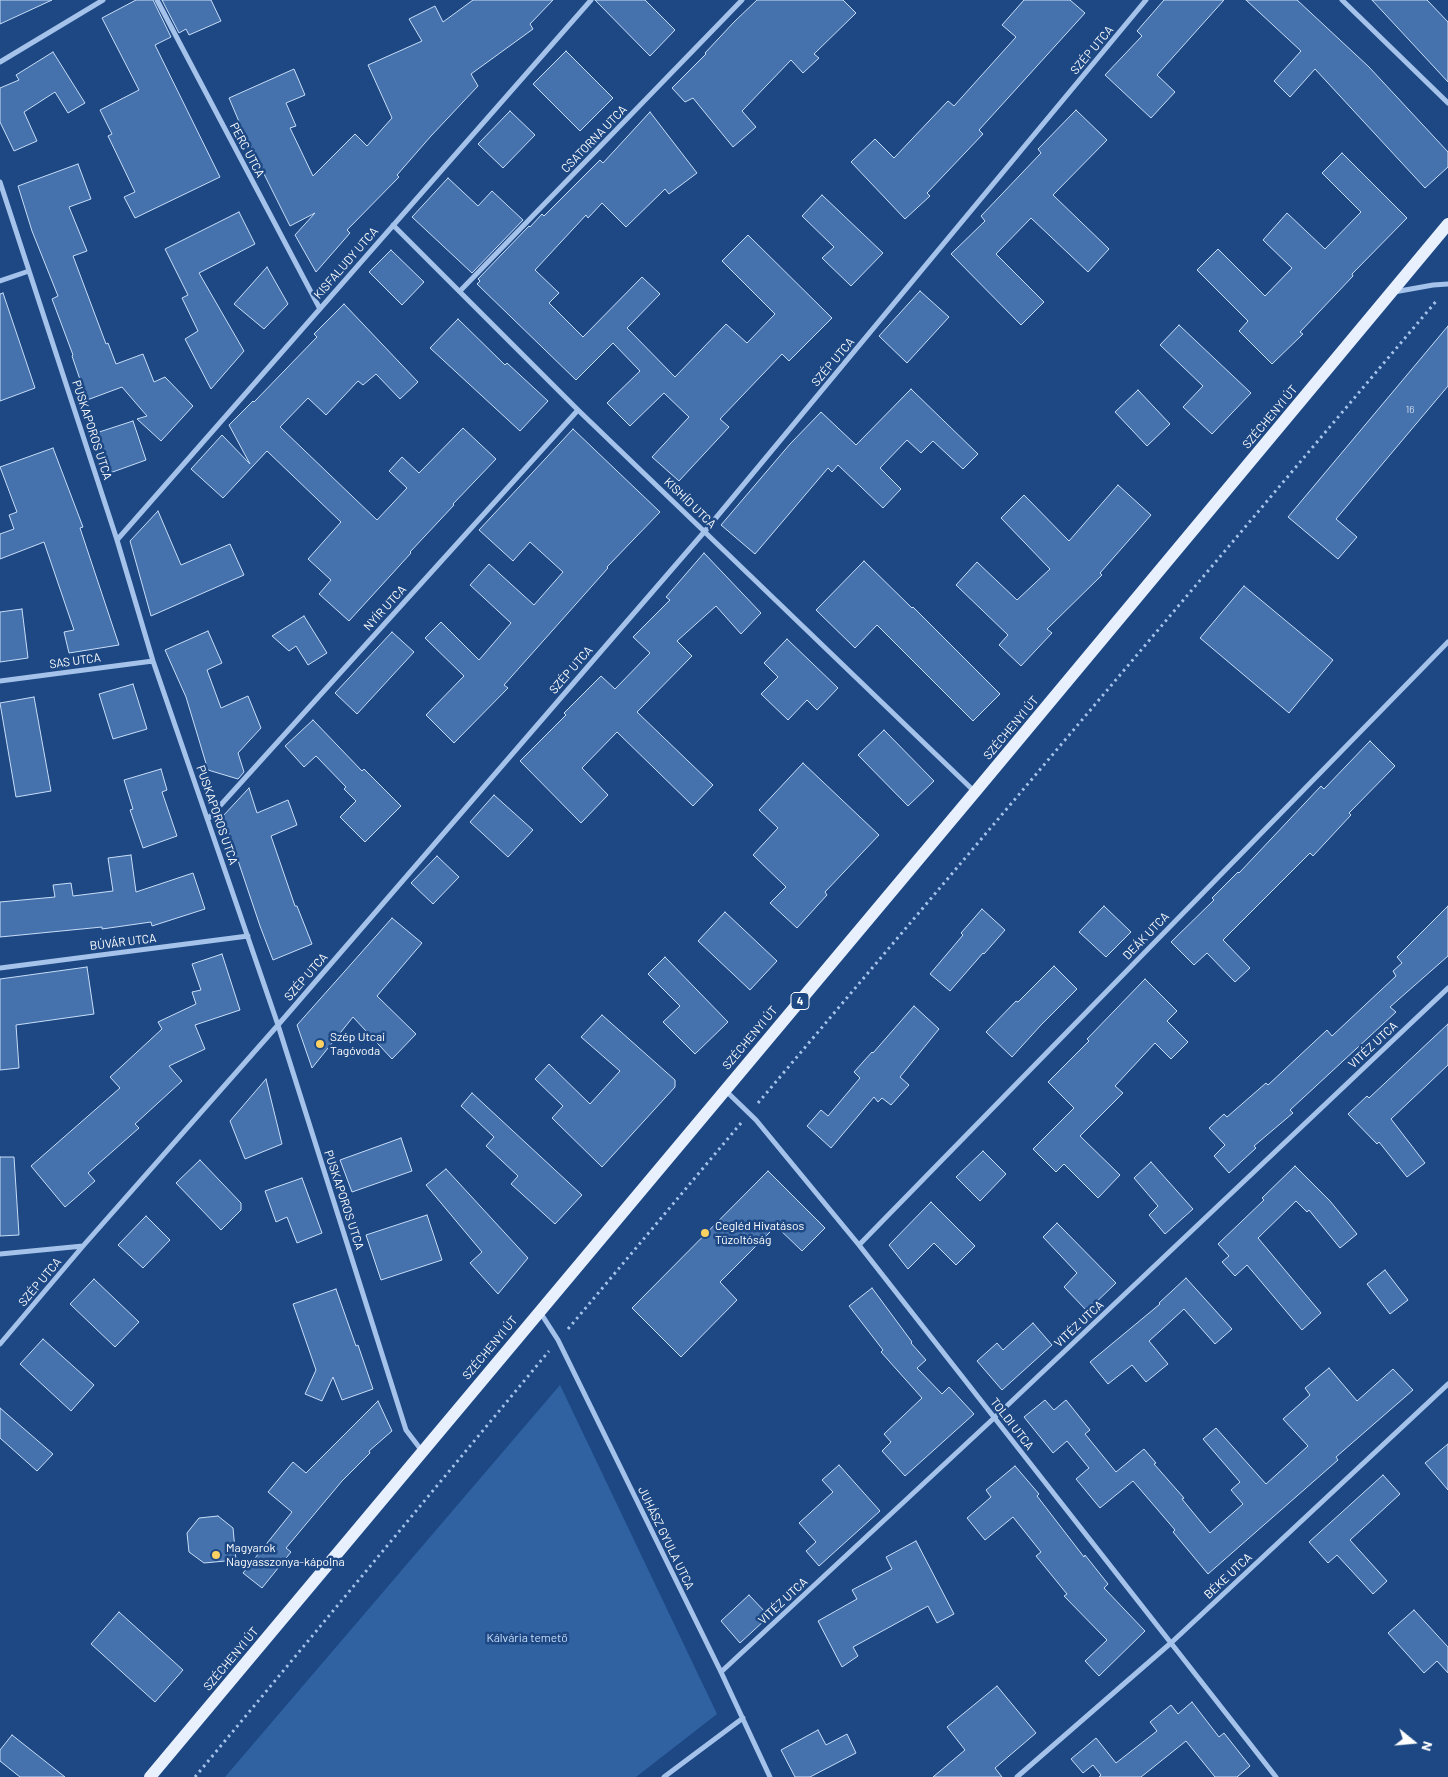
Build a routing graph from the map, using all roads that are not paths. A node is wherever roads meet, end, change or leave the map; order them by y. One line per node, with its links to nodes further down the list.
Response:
1 (103, 0): 7 (street)
2 (157, 0): 17 (street, PERC UTCA)
3 (591, 0): 11 (street, KISFALUDY UTCA)
4 (742, 0): 15 (street, CSATORNA UTCA)
5 (1146, 0): 19 (street, SZÉP UTCA)
6 (1342, 0): 8 (street)
7 (0, 62)
8 (1448, 104)
9 (0, 182): 12 (street, PUSKAPOROS UTCA)
10 (1448, 224): 16 (main road, SZÉCHENYI ÚT / 4)
11 (393, 225): 15 (street, KISHÍD UTCA); 17 (street, KISFALUDY UTCA)
12 (28, 271): 13 (street); 20 (street, PUSKAPOROS UTCA)
13 (0, 281)
14 (1448, 284): 16 (street)
15 (460, 291): 18 (street, KISHÍD UTCA)
16 (1391, 292): 24 (main road, SZÉCHENYI ÚT / 4)
17 (320, 309): 20 (street, KISFALUDY UTCA)
18 (578, 410): 19 (street, KISHÍD UTCA); 25 (street, NYÍR UTCA)
19 (705, 531): 24 (street, KISHÍD UTCA); 29 (street, SZÉP UTCA)
20 (117, 540): 22 (street, PUSKAPOROS UTCA)
21 (1448, 642): 31 (street, DEÁK UTCA)
22 (154, 661): 23 (street, SAS UTCA); 25 (street, PUSKAPOROS UTCA)
23 (0, 681)
24 (975, 792): 30 (main road, SZÉCHENYI ÚT / 4)
25 (208, 819): 26 (street, PUSKAPOROS UTCA)
26 (248, 936): 27 (street, BÚVÁR UTCA); 29 (street, PUSKAPOROS UTCA)
27 (0, 968)
28 (1448, 988): 37 (street, VITÉZ UTCA)
29 (278, 1025): 32 (street, SZÉP UTCA); 38 (street, PUSKAPOROS UTCA)
30 (725, 1090): 31 (street, TOLDI UTCA); 34 (main road, SZÉCHENYI ÚT / 4)
31 (859, 1245): 37 (street, TOLDI UTCA)
32 (83, 1246): 33 (street); 35 (street, SZÉP UTCA)
33 (0, 1254)
34 (539, 1311): 38 (main road, SZÉCHENYI ÚT / 4); 40 (street, JUHÁSZ GYULA UTCA)
35 (0, 1344)
36 (1448, 1384): 39 (street, BÉKE UTCA)
37 (994, 1418): 39 (street, TOLDI UTCA); 40 (street, VITÉZ UTCA)
38 (422, 1451): 42 (main road, SZÉCHENYI ÚT / 4)
39 (1172, 1642): 45 (street, BÉKE UTCA); 46 (street, TOLDI UTCA)
40 (721, 1672): 41 (street, JUHÁSZ GYULA UTCA)
41 (743, 1718): 43 (street); 44 (street, JUHÁSZ GYULA UTCA)
42 (150, 1777)
43 (664, 1777)
44 (770, 1777)
45 (1017, 1777)
46 (1276, 1777)

